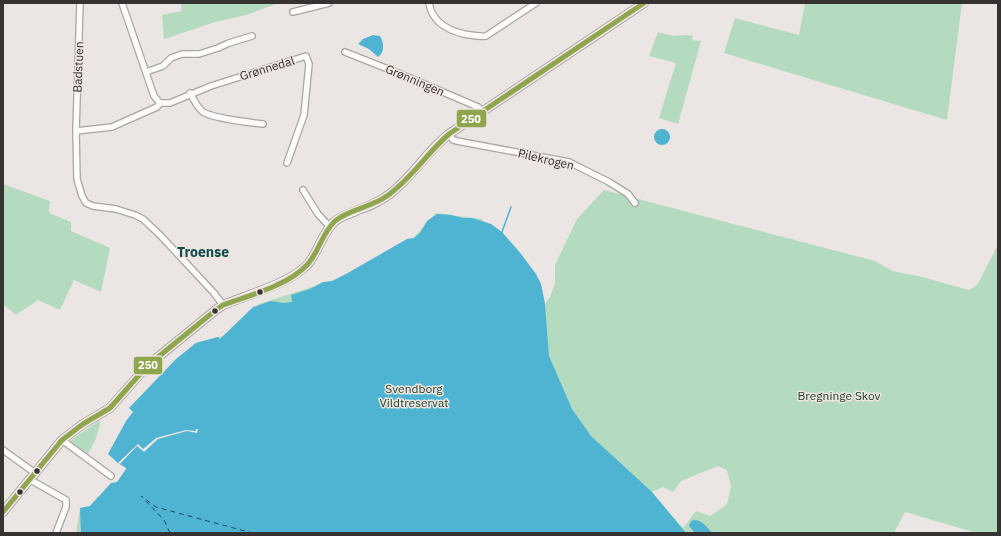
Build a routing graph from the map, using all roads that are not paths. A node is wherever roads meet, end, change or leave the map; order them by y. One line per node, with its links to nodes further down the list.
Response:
1 (80, 3): 17 (street, Badstuen)
2 (122, 3): 12 (street)
3 (329, 3): 7 (street)
4 (429, 3): 5 (street)
5 (536, 3)
6 (644, 3): 15 (street)
7 (302, 10): 8 (street); 9 (street)
8 (294, 12)
9 (304, 17)
10 (252, 36): 12 (street)
11 (345, 52): 15 (street, Grønningen)
12 (146, 72): 14 (street)
13 (190, 93): 14 (street, Grønnedal); 16 (street); 19 (street, Grønnedal)
14 (160, 103): 17 (street, Grønnedal)
15 (482, 111): 18 (street)
16 (262, 124)
17 (76, 132): 23 (street, Badstuen)
18 (449, 134): 21 (street, Pilekrogen); 22 (street)
19 (287, 163)
20 (303, 190): 22 (street)
21 (635, 202)
22 (330, 227): 23 (street)
23 (223, 305): 24 (street)
24 (62, 440): 26 (street); 27 (street)
25 (3, 450): 26 (street)
26 (32, 476): 28 (street); 29 (street)
27 (110, 476)
28 (3, 512)
29 (56, 533)

